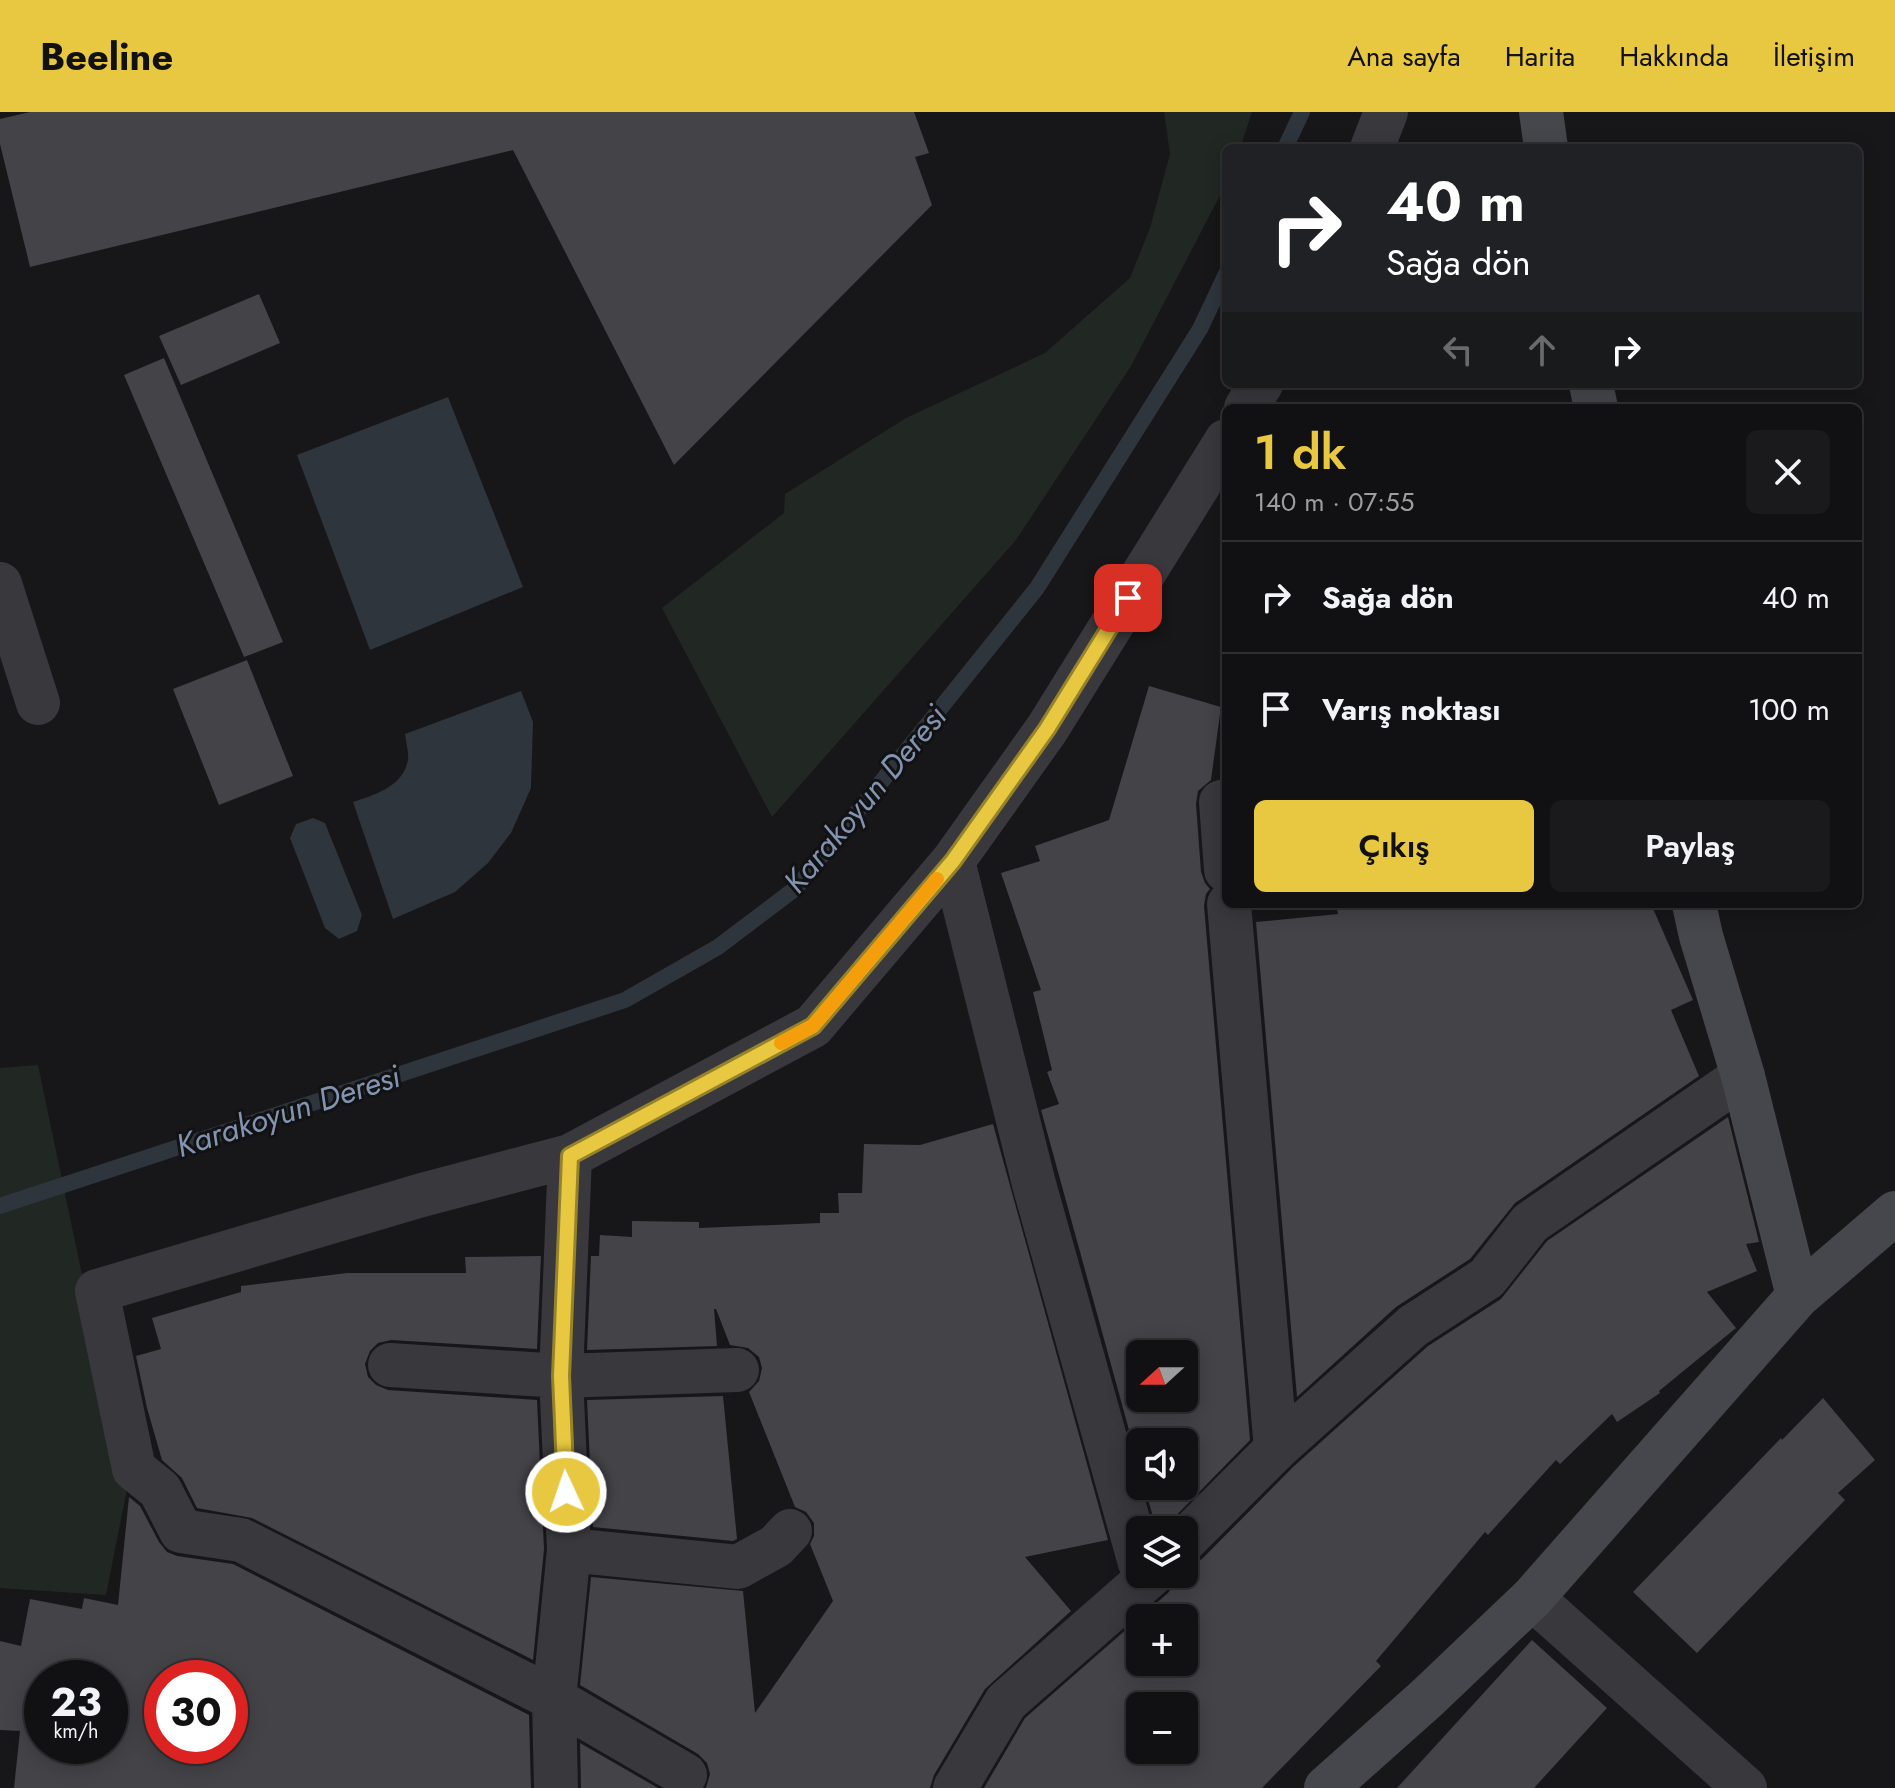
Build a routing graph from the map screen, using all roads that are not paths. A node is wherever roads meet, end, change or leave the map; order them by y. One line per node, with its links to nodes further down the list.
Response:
1 (1386, 112): 3 (street)
2 (1541, 112): 4 (main road)
3 (1374, 144)
4 (1545, 144)
5 (1222, 447): 8 (street)
6 (0, 584): 7 (street)
7 (38, 703)
8 (953, 861): 12 (street); 19 (street)
9 (1229, 908): 18 (street)
10 (1695, 908): 11 (main road)
11 (1743, 1076): 14 (main road); 18 (street)
12 (570, 1156): 17 (street); 25 (street)
13 (1895, 1213): 14 (main road)
14 (1798, 1296): 24 (main road)
15 (390, 1365): 17 (street)
16 (737, 1370): 17 (street)
17 (561, 1376): 22 (street)
18 (1276, 1449): 20 (street)
19 (1129, 1516)
20 (1198, 1527)
21 (790, 1531): 22 (street)
22 (569, 1550): 25 (street)
23 (1129, 1588): 28 (street)
24 (1532, 1598): 29 (main road); 30 (street)
25 (554, 1699): 26 (street); 27 (street)
26 (685, 1775)
27 (556, 1788)
28 (955, 1788)
29 (1326, 1788)
30 (1745, 1788)

